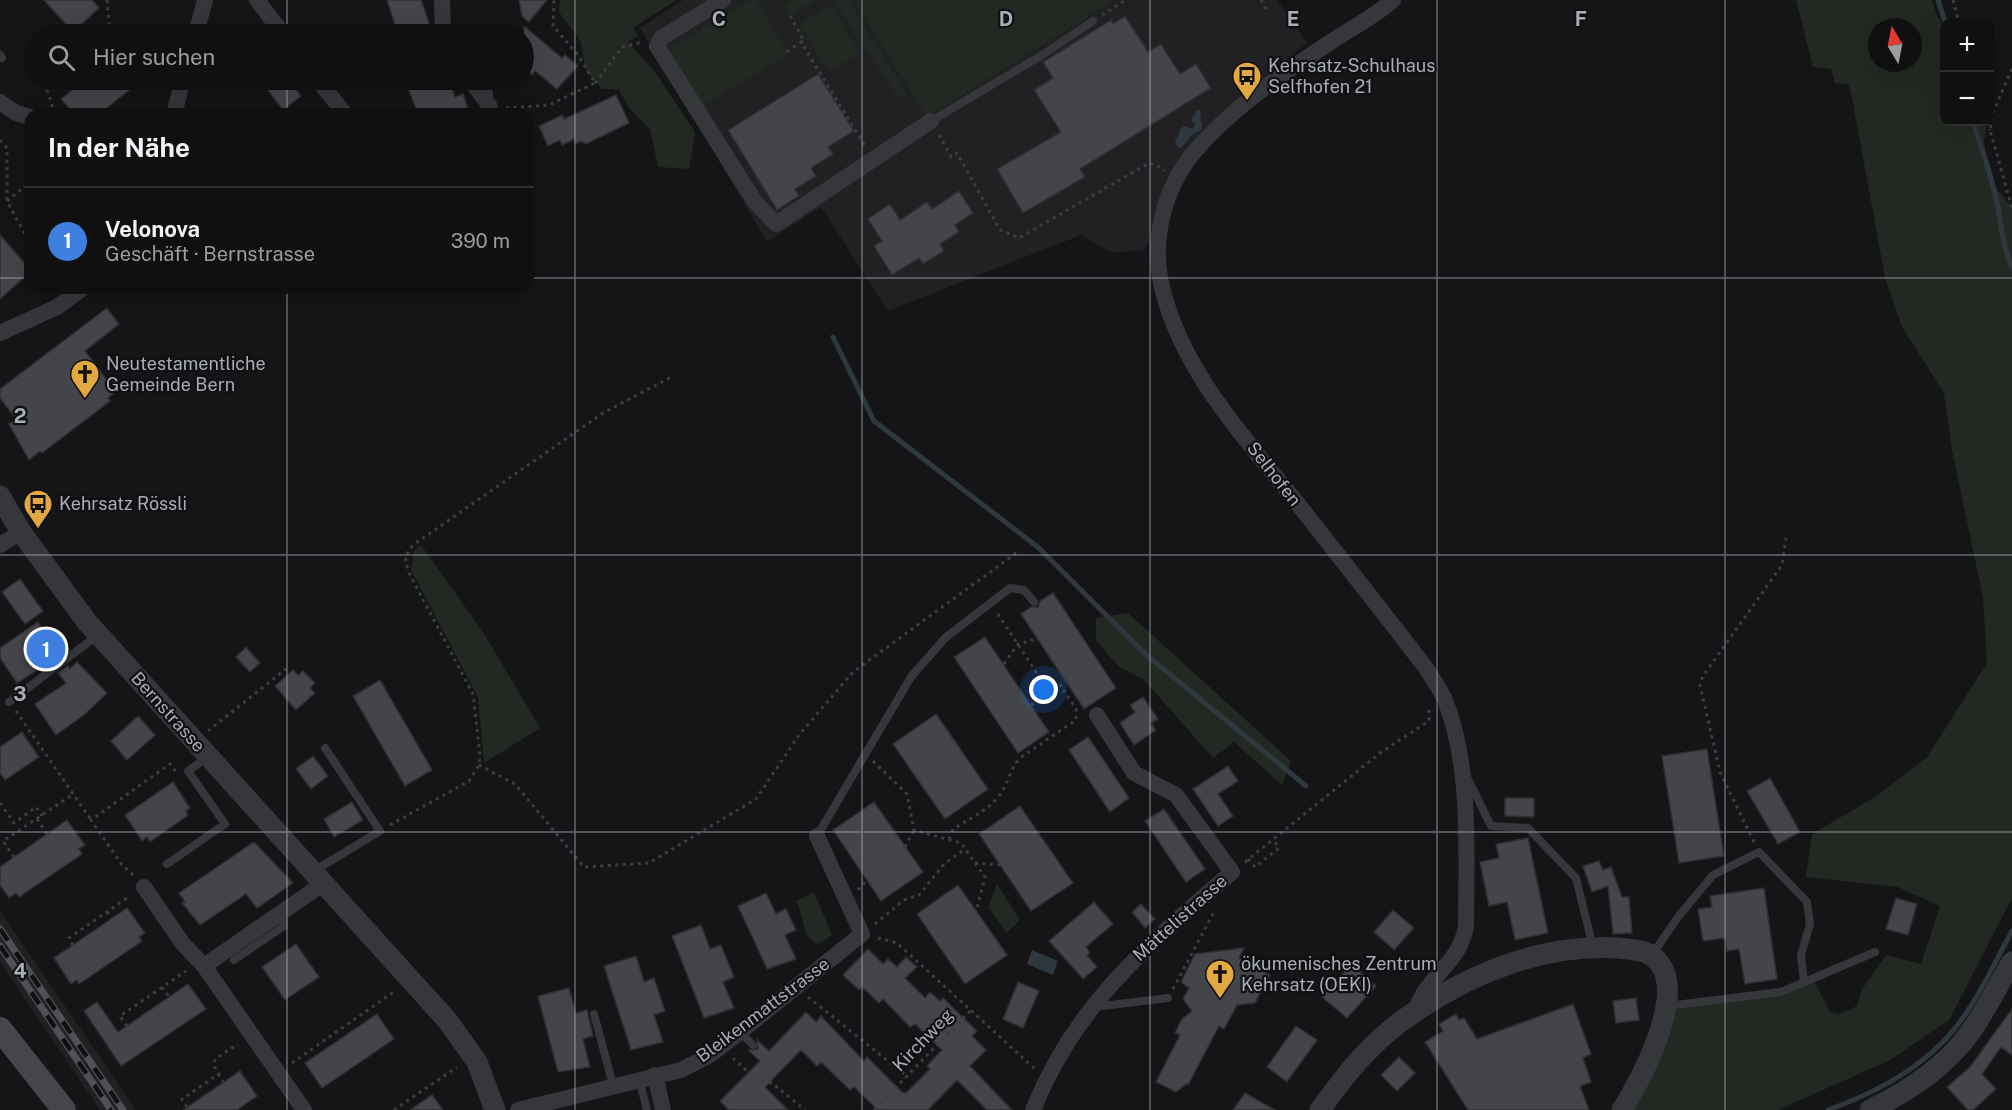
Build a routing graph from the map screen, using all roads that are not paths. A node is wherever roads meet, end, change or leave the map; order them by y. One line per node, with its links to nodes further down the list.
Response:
1 (205, 0): 7 (street)
2 (257, 0): 8 (street)
3 (442, 0): 9 (street)
4 (723, 0): 20 (street)
5 (1393, 0): 32 (street, Selhofen)
6 (1093, 21): 20 (lane)
7 (198, 24)
8 (275, 24)
9 (443, 24)
10 (180, 90): 15 (street)
11 (326, 90): 16 (street)
12 (477, 90): 17 (street)
13 (489, 90): 18 (lane)
14 (0, 102): 19 (street)
15 (176, 108)
16 (340, 108)
17 (488, 108)
18 (489, 108)
19 (24, 115)
20 (931, 121)
21 (74, 294): 22 (street)
22 (0, 333)
23 (0, 496): 24 (street, Bernstrasse)
24 (21, 532): 25 (street); 27 (street, Bernstrasse)
25 (0, 545)
26 (1034, 602): 33 (lane)
27 (98, 635): 28 (lane); 31 (street, Bernstrasse)
28 (9, 702)
29 (1096, 715): 47 (street, Mättelistrasse)
30 (325, 748): 35 (lane)
31 (202, 749): 34 (lane); 35 (street, Bernstrasse)
32 (1461, 762): 38 (lane); 48 (street, Selhofen)
33 (817, 836): 51 (street, Bleikenmattstrasse)
34 (167, 864)
35 (319, 877): 37 (street); 57 (street, Bernstrasse)
36 (144, 887): 43 (street)
37 (282, 913): 41 (lane); 43 (street)
38 (1593, 947): 40 (street); 48 (street)
39 (1875, 952): 44 (lane)
40 (1652, 956): 44 (lane); 46 (street)
41 (234, 960)
42 (2012, 962): 64 (street)
43 (202, 964): 56 (street)
44 (1804, 982): 46 (lane)
45 (1168, 998): 47 (lane)
46 (1666, 1006): 63 (street)
47 (1092, 1007): 61 (street, Mättelistrasse)
48 (1414, 1012): 62 (street)
49 (594, 1014): 54 (lane)
50 (0, 1029): 55 (main road)
51 (740, 1032): 52 (lane); 53 (street, Bleikenmattstrasse)
52 (753, 1045)
53 (647, 1077): 54 (street, Bleikenmattstrasse); 59 (lane); 60 (street)
54 (613, 1085): 58 (street, Bleikenmattstrasse)
55 (64, 1110)
56 (304, 1110)
57 (495, 1110)
58 (518, 1110)
59 (647, 1110)
60 (663, 1110)
61 (1033, 1110)
62 (1320, 1110)
63 (1622, 1110)
64 (1870, 1110)

